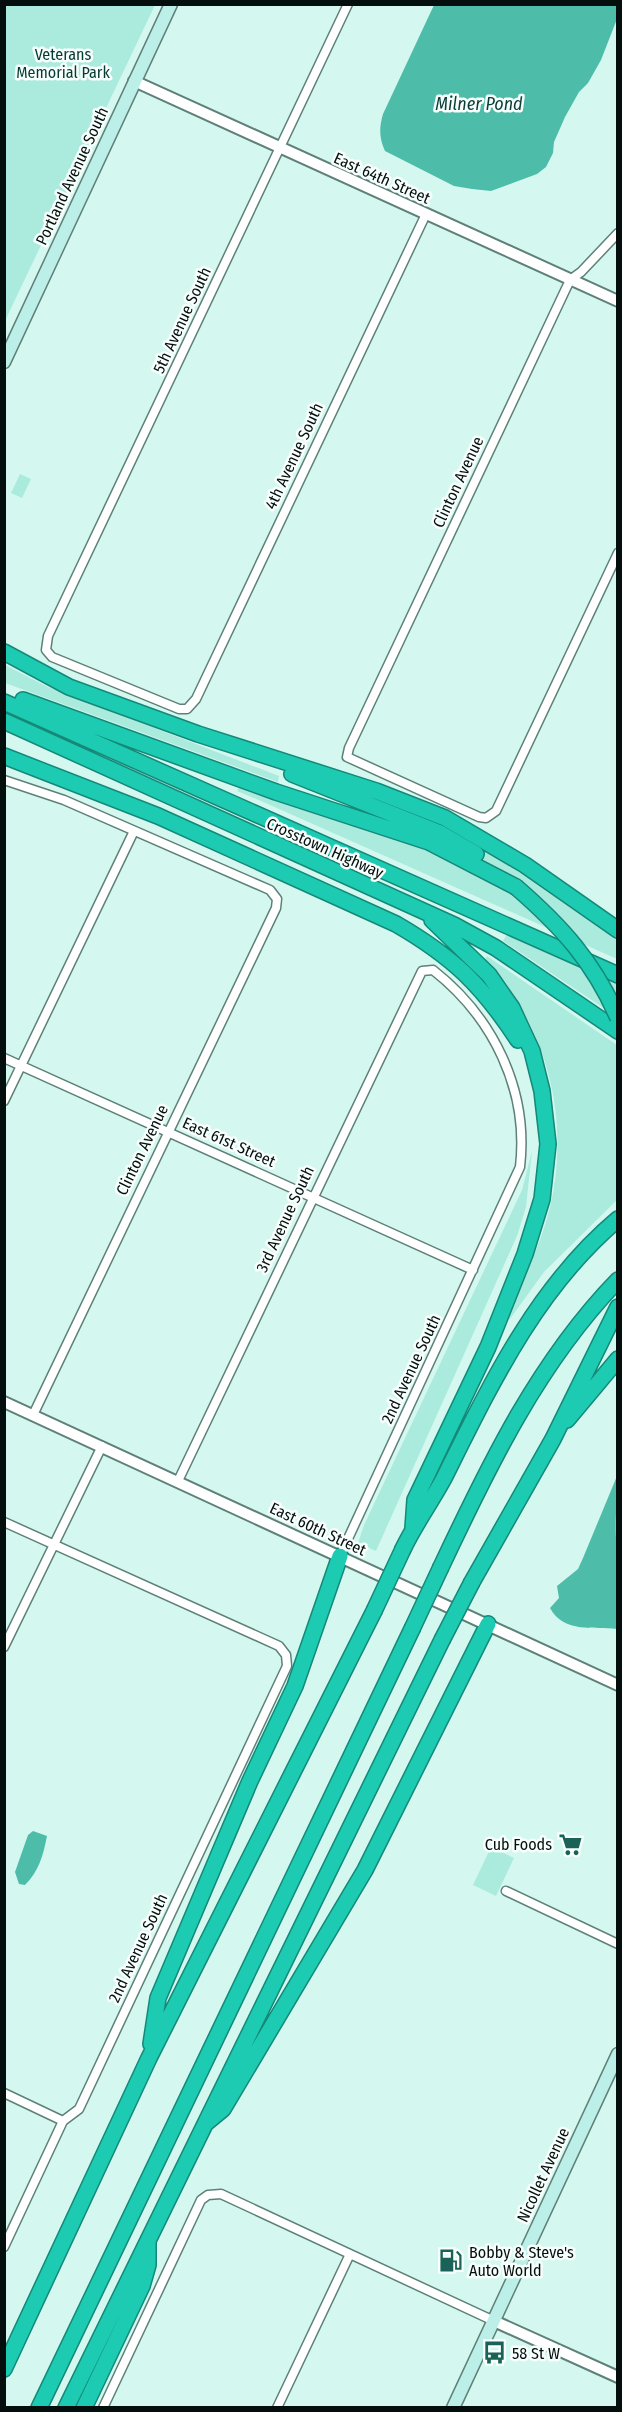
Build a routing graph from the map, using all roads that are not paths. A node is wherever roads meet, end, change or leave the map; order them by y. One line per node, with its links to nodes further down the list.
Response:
1 (171, 4): 3 (main road, Portland Avenue South)
2 (348, 4): 4 (street, 5th Avenue South)
3 (134, 81): 4 (street, East 64th Street); 9 (main road, Portland Avenue South)
4 (280, 148): 5 (street, East 64th Street); 14 (street, 5th Avenue South)
5 (426, 214): 7 (street, East 64th Street); 14 (street, 4th Avenue South)
6 (618, 233): 7 (street, Clinton Avenue)
7 (570, 280): 8 (street, East 64th Street); 10 (street, Clinton Avenue)
8 (618, 301)
9 (4, 362)
10 (618, 554)
11 (4, 652): 16 (highway)
12 (4, 693): 20 (highway)
13 (4, 702): 24 (highway, Crosstown Highway)
14 (187, 709)
15 (4, 721): 21 (highway, Crosstown Highway)
16 (198, 734): 20 (highway); 22 (highway)
17 (4, 756): 29 (highway)
18 (4, 780): 19 (street)
19 (134, 831): 28 (street); 31 (street, Clinton Avenue)
20 (516, 887): 25 (highway, bridge)
21 (423, 912): 26 (highway, Crosstown Highway); 29 (highway)
22 (618, 930)
23 (422, 972): 32 (street, 3rd Avenue South); 34 (street, 2nd Avenue South)
24 (618, 975)
25 (618, 1018)
26 (618, 1031)
27 (4, 1058): 28 (street, East 61st Street)
28 (22, 1065): 30 (street); 31 (street, East 61st Street)
29 (542, 1090): 44 (highway)
30 (4, 1101)
31 (168, 1131): 32 (street, East 61st Street); 39 (street, Clinton Avenue)
32 (313, 1196): 34 (street, East 61st Street); 42 (street, 3rd Avenue South)
33 (618, 1219): 44 (highway)
34 (473, 1270): 46 (street, 2nd Avenue South)
35 (618, 1280): 65 (highway, bridge)
36 (618, 1306): 40 (highway)
37 (618, 1359): 40 (highway)
38 (4, 1401): 39 (street, East 60th Street)
39 (33, 1414): 41 (street, East 60th Street)
40 (553, 1439): 56 (highway, bridge)
41 (102, 1446): 42 (street, East 60th Street); 45 (street)
42 (178, 1481): 46 (street, East 60th Street)
43 (4, 1522): 45 (street)
44 (413, 1528): 53 (highway, bridge)
45 (54, 1545): 48 (street); 55 (street, 2nd Avenue South)
46 (340, 1556): 47 (street, East 60th Street); 53 (highway)
47 (488, 1624): 49 (street, East 60th Street); 56 (highway)
48 (6, 1643)
49 (618, 1685)
50 (506, 1891): 51 (street)
51 (618, 1944)
52 (618, 2054): 60 (main road, Nicollet Avenue)
53 (149, 2058): 61 (highway)
54 (4, 2093): 55 (street)
55 (63, 2121): 58 (street, 2nd Avenue South)
56 (203, 2124): 57 (highway)
57 (148, 2239): 66 (highway); 67 (highway)
58 (4, 2247)
59 (350, 2254): 60 (street); 68 (street); 69 (street)
60 (494, 2321): 64 (street); 70 (main road, Nicollet Avenue)
61 (24, 2326): 62 (highway); 63 (highway)
62 (4, 2344)
63 (4, 2370)
64 (618, 2378)
65 (39, 2408)
66 (66, 2408)
67 (84, 2408)
68 (103, 2408)
69 (277, 2408)
70 (453, 2408)

